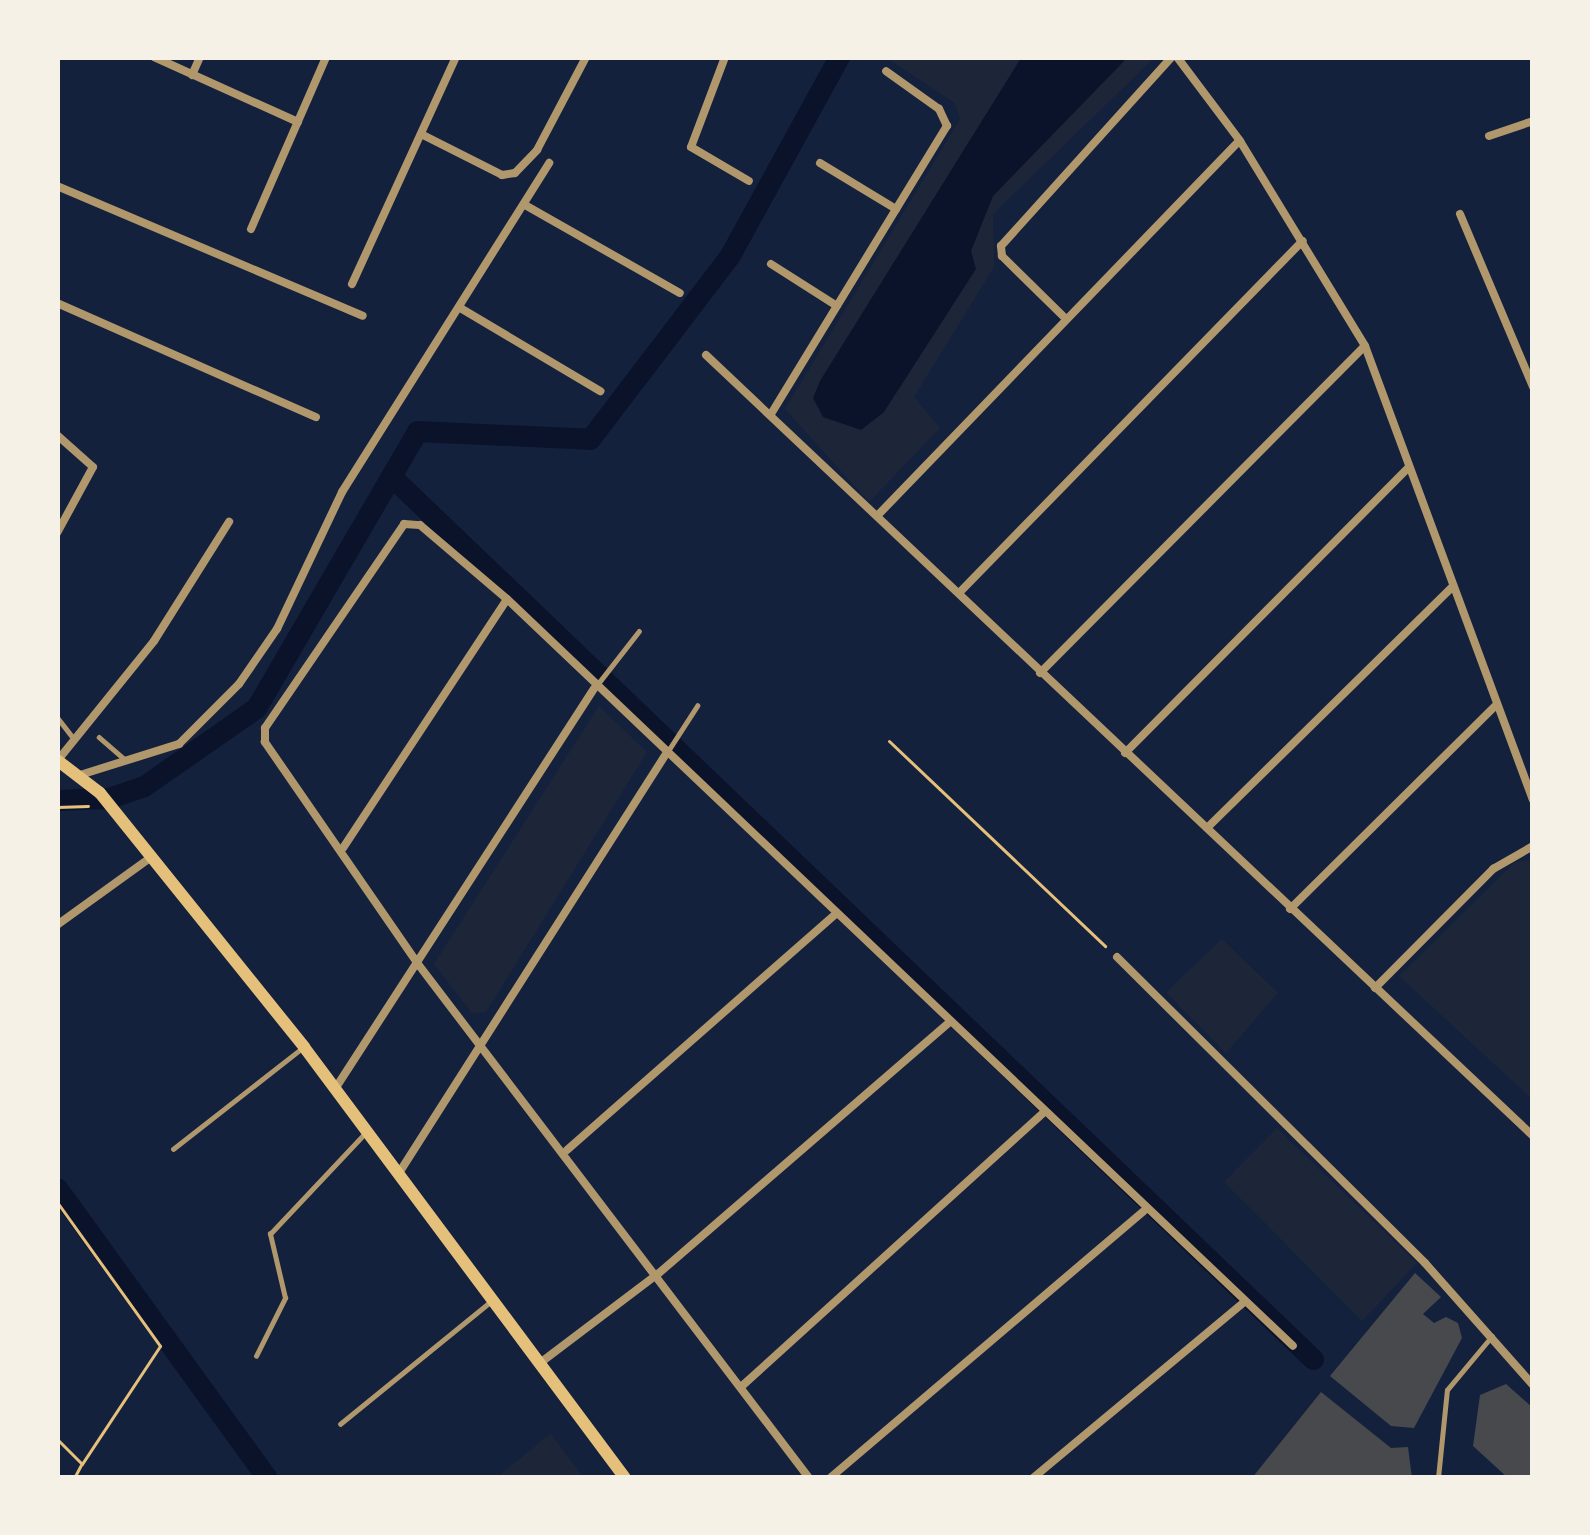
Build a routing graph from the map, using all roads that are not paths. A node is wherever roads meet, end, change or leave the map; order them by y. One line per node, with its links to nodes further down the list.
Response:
1 (154, 57): 9 (street)
2 (200, 57): 9 (street)
3 (326, 57): 11 (street)
4 (456, 57): 12 (street)
5 (586, 57): 12 (street)
6 (725, 57): 17 (street)
7 (1174, 57): 14 (street); 31 (street)
8 (886, 71): 20 (street)
9 (192, 75): 11 (street)
10 (1533, 121): 13 (street)
11 (298, 122): 22 (street)
12 (421, 134): 25 (street)
13 (1489, 136)
14 (1240, 141): 23 (street); 31 (street)
15 (549, 163): 19 (street)
16 (820, 164): 20 (street)
17 (749, 181)
18 (57, 186): 30 (street)
19 (524, 205): 26 (street); 29 (street)
20 (896, 209): 28 (street)
21 (1460, 214): 34 (street)
22 (251, 229)
23 (1304, 241): 32 (street); 44 (street)
24 (771, 264): 28 (street)
25 (352, 284)
26 (680, 293)
27 (57, 303): 37 (street)
28 (837, 306): 36 (street)
29 (462, 308): 35 (street); 57 (street)
30 (363, 316)
31 (1064, 317): 40 (street)
32 (1365, 346): 39 (street); 47 (street)
33 (706, 355): 36 (street)
34 (1533, 387)
35 (600, 391)
36 (771, 414): 40 (street)
37 (316, 417)
38 (57, 435): 42 (street)
39 (1408, 467): 43 (street); 55 (street)
40 (878, 515): 44 (street)
41 (230, 522): 53 (street)
42 (57, 533)
43 (1452, 587): 49 (street); 60 (street)
44 (959, 592): 47 (street)
45 (507, 599): 48 (street); 62 (street); 62 (street)
46 (639, 631): 48 (lane)
47 (1040, 673): 55 (street)
48 (594, 689): 54 (street); 68 (street)
49 (1496, 705): 59 (street); 64 (street)
50 (697, 706): 54 (lane)
51 (57, 717): 53 (lane)
52 (99, 736): 57 (lane)
53 (74, 739): 56 (street)
54 (667, 752): 65 (street); 71 (street)
55 (1125, 753): 60 (street)
56 (57, 760): 58 (main road)
57 (125, 760): 58 (street)
58 (80, 775): 63 (main road)
59 (1533, 800)
60 (1207, 828): 64 (street)
61 (1533, 846): 69 (street)
62 (343, 848): 68 (street)
63 (150, 858): 66 (street); 72 (main road)
64 (1290, 909): 69 (street)
65 (836, 914): 70 (street); 78 (street)
66 (57, 925)
67 (1117, 957): 84 (street)
68 (418, 964): 71 (street); 73 (street)
69 (1375, 988): 76 (street)
70 (950, 1022): 74 (street); 81 (street)
71 (483, 1042): 78 (street); 79 (street)
72 (304, 1047): 73 (main road); 77 (lane)
73 (334, 1089): 75 (main road)
74 (1045, 1112): 80 (street); 89 (street)
75 (367, 1131): 79 (main road); 86 (lane)
76 (1533, 1136)
77 (173, 1149)
78 (566, 1151): 81 (street)
79 (399, 1173): 82 (main road)
80 (1145, 1210): 83 (street); 93 (street)
81 (659, 1273): 87 (street); 89 (street)
82 (493, 1300): 87 (main road); 90 (lane)
83 (1243, 1303): 85 (street); 94 (street)
84 (1492, 1336): 88 (street); 95 (lane)
85 (1293, 1346)
86 (256, 1356)
87 (540, 1363): 91 (main road)
88 (1533, 1385)
89 (742, 1386): 92 (street)
90 (340, 1424)
91 (625, 1478)
92 (809, 1478)
93 (830, 1478)
94 (1033, 1478)
95 (1438, 1478)

